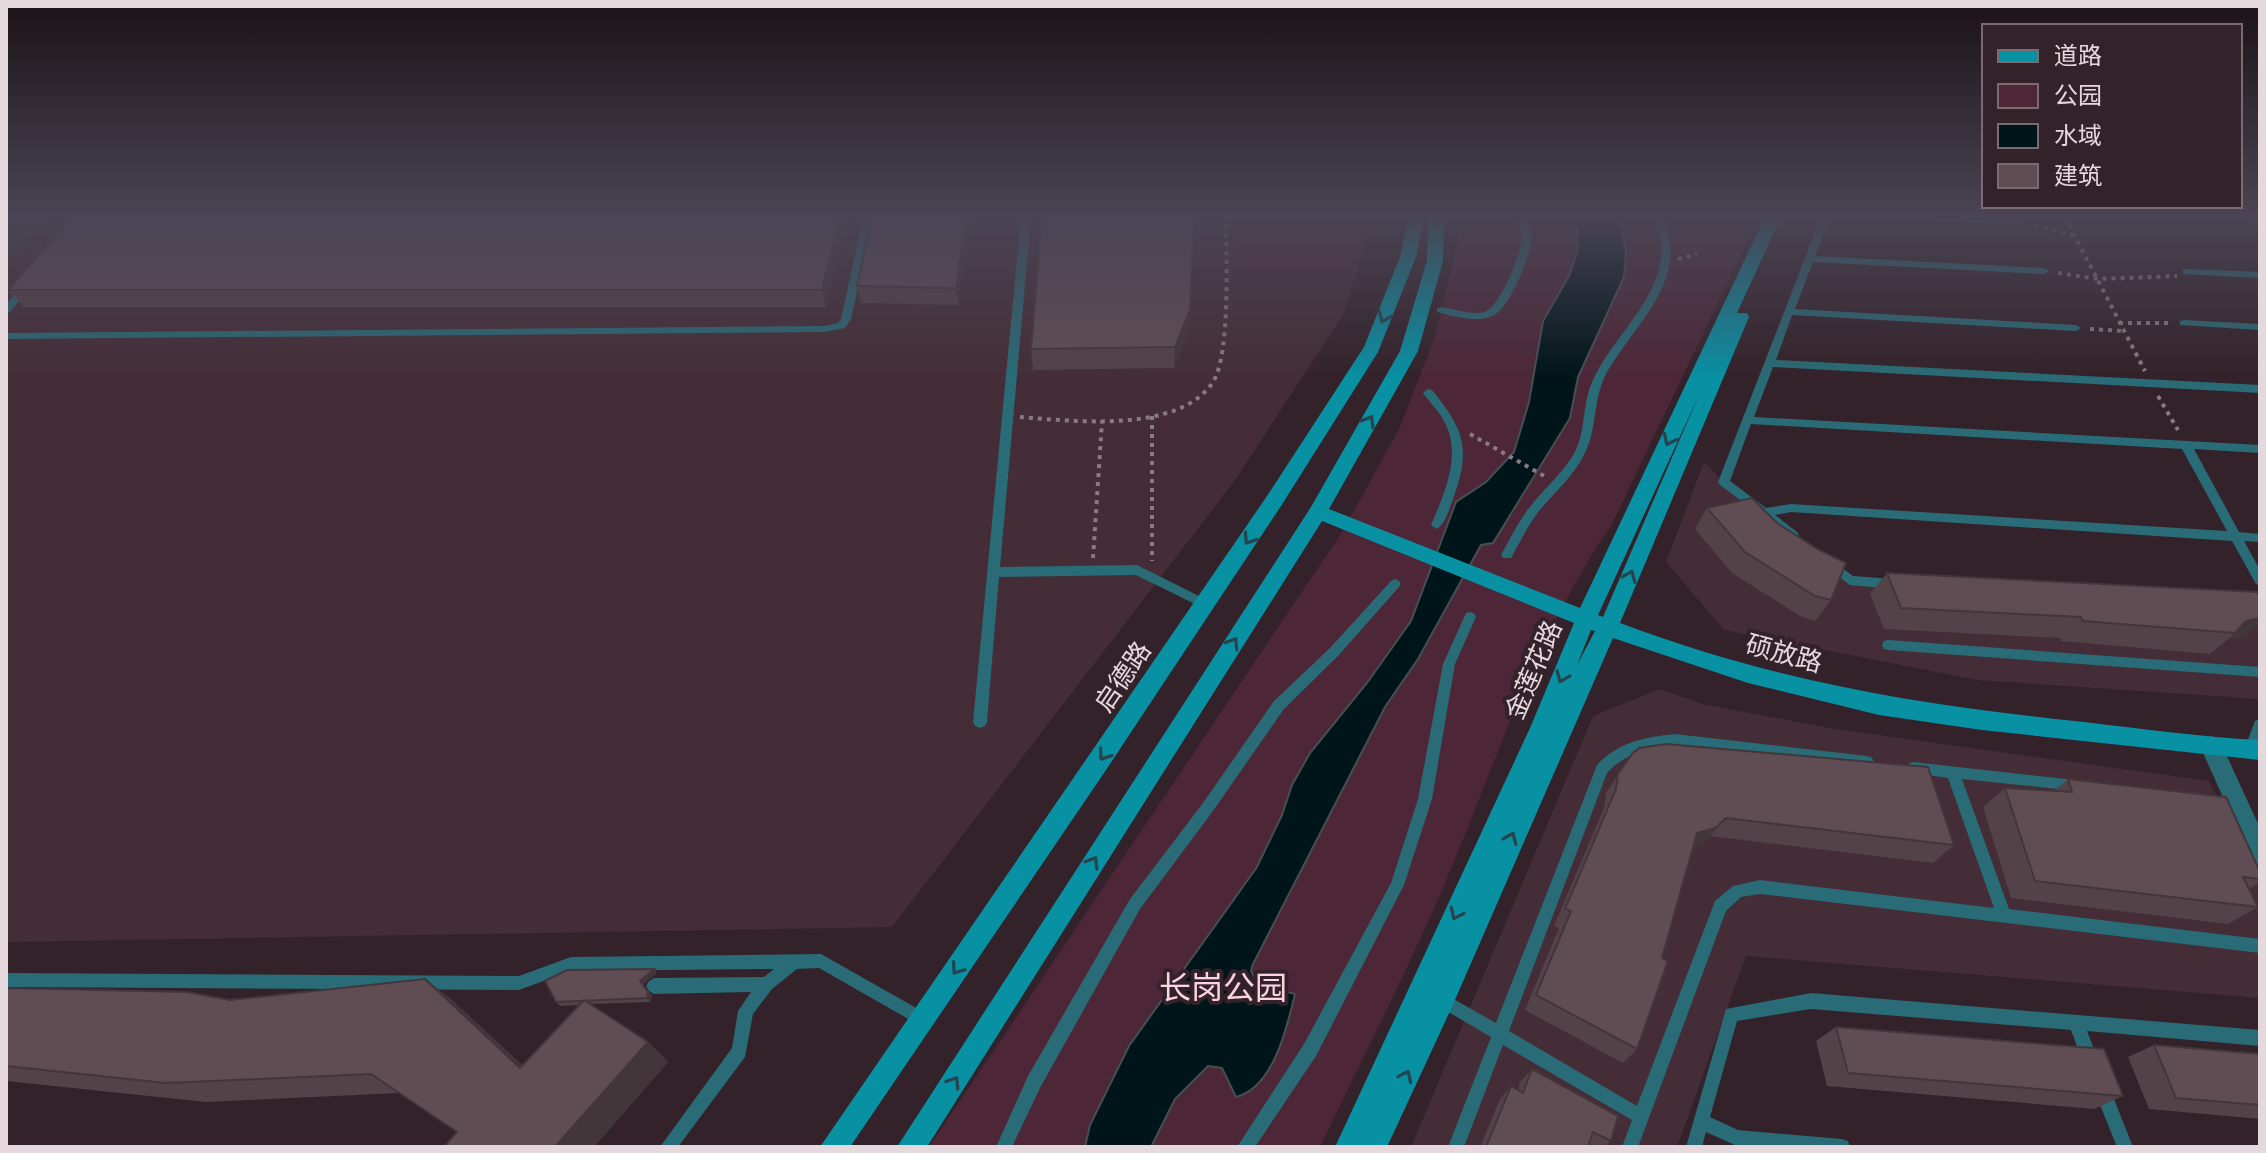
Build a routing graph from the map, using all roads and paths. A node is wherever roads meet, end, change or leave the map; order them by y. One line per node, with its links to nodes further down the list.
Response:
1 (856, 271): 26 (lane)
2 (1021, 271): 31 (lane)
3 (1227, 271): 32 (path)
4 (1402, 271): 53 (street, 启德路, one-way to 53)
5 (1432, 271): 39 (street, one-way to 5)
6 (1518, 271): 19 (lane)
7 (1663, 271): 38 (lane)
8 (1748, 271): 55 (street, 金莲花路, one-way to 55)
9 (1761, 271): 56 (street, 金莲花路, one-way to 9)
10 (1805, 271): 20 (lane)
11 (2040, 271): 12 (lane)
12 (2044, 271): 17 (path)
13 (2095, 271): 17 (path)
14 (2186, 272): 16 (lane); 17 (path)
15 (36, 275): 18 (lane)
16 (2260, 275)
17 (2099, 279): 21 (path)
18 (6, 310)
19 (1441, 310)
20 (1789, 312): 24 (lane); 27 (lane)
21 (2119, 323): 22 (path); 25 (path)
22 (2184, 323): 23 (lane)
23 (2260, 327)
24 (2076, 328): 25 (path)
25 (2123, 331): 28 (path)
26 (6, 336)
27 (1769, 363): 28 (lane); 33 (lane)
28 (2151, 383): 29 (lane); 36 (path)
29 (2260, 389)
30 (1428, 393): 35 (lane)
31 (1008, 416): 34 (path); 48 (lane)
32 (1152, 416): 34 (path); 49 (path)
33 (1747, 420): 36 (lane); 40 (lane)
34 (1102, 421): 47 (path)
35 (1456, 436): 38 (path); 41 (lane)
36 (2186, 445): 37 (lane); 42 (lane)
37 (2260, 449)
38 (1558, 483): 46 (lane)
39 (1318, 512): 55 (street, 硕放路); 82 (street, one-way to 39)
40 (1764, 513): 42 (lane); 44 (lane)
41 (1437, 525)
42 (2236, 536): 43 (lane); 50 (lane)
43 (2260, 538)
44 (1801, 542)
45 (1813, 551): 52 (lane)
46 (1507, 555)
47 (1092, 571): 48 (lane); 49 (lane)
48 (994, 572): 59 (lane)
49 (1152, 577): 53 (lane)
50 (2260, 581)
51 (1395, 584): 83 (lane)
52 (1901, 584)
53 (1205, 604): 74 (street, 启德路, one-way to 74)
54 (1470, 617): 84 (lane)
55 (1586, 618): 56 (street, 硕放路); 72 (street, 金莲花路, one-way to 72)
56 (1609, 626): 61 (street, 硕放路); 73 (street, 金莲花路, one-way to 56)
57 (1888, 645): 58 (lane)
58 (2260, 672)
59 (980, 722)
60 (2260, 725): 62 (lane)
61 (2211, 746): 62 (street, 硕放路); 65 (street)
62 (2256, 750)
63 (1953, 773): 64 (lane); 66 (lane); 76 (lane)
64 (2093, 786)
65 (2260, 854)
66 (2004, 916): 67 (lane); 78 (lane)
67 (2260, 946)
68 (795, 961): 69 (lane); 70 (lane); 74 (lane)
69 (767, 984): 71 (lane); 80 (lane)
70 (13, 985)
71 (654, 986)
72 (1422, 988): 73 (lane); 85 (street, 金莲花路)
73 (1442, 1000): 76 (lane); 86 (street, 金莲花路, one-way to 73)
74 (922, 1019): 81 (street, 启德路)
75 (2076, 1023): 77 (lane); 79 (lane); 91 (lane)
76 (1500, 1035): 78 (lane); 87 (lane)
77 (2260, 1038)
78 (1640, 1116): 88 (lane)
79 (1701, 1121): 89 (lane); 90 (lane)
80 (668, 1147)
81 (834, 1147)
82 (911, 1147)
83 (1004, 1147)
84 (1245, 1147)
85 (1349, 1147)
86 (1373, 1147)
87 (1456, 1147)
88 (1630, 1147)
89 (1694, 1147)
90 (1842, 1147)
91 (2125, 1147)

